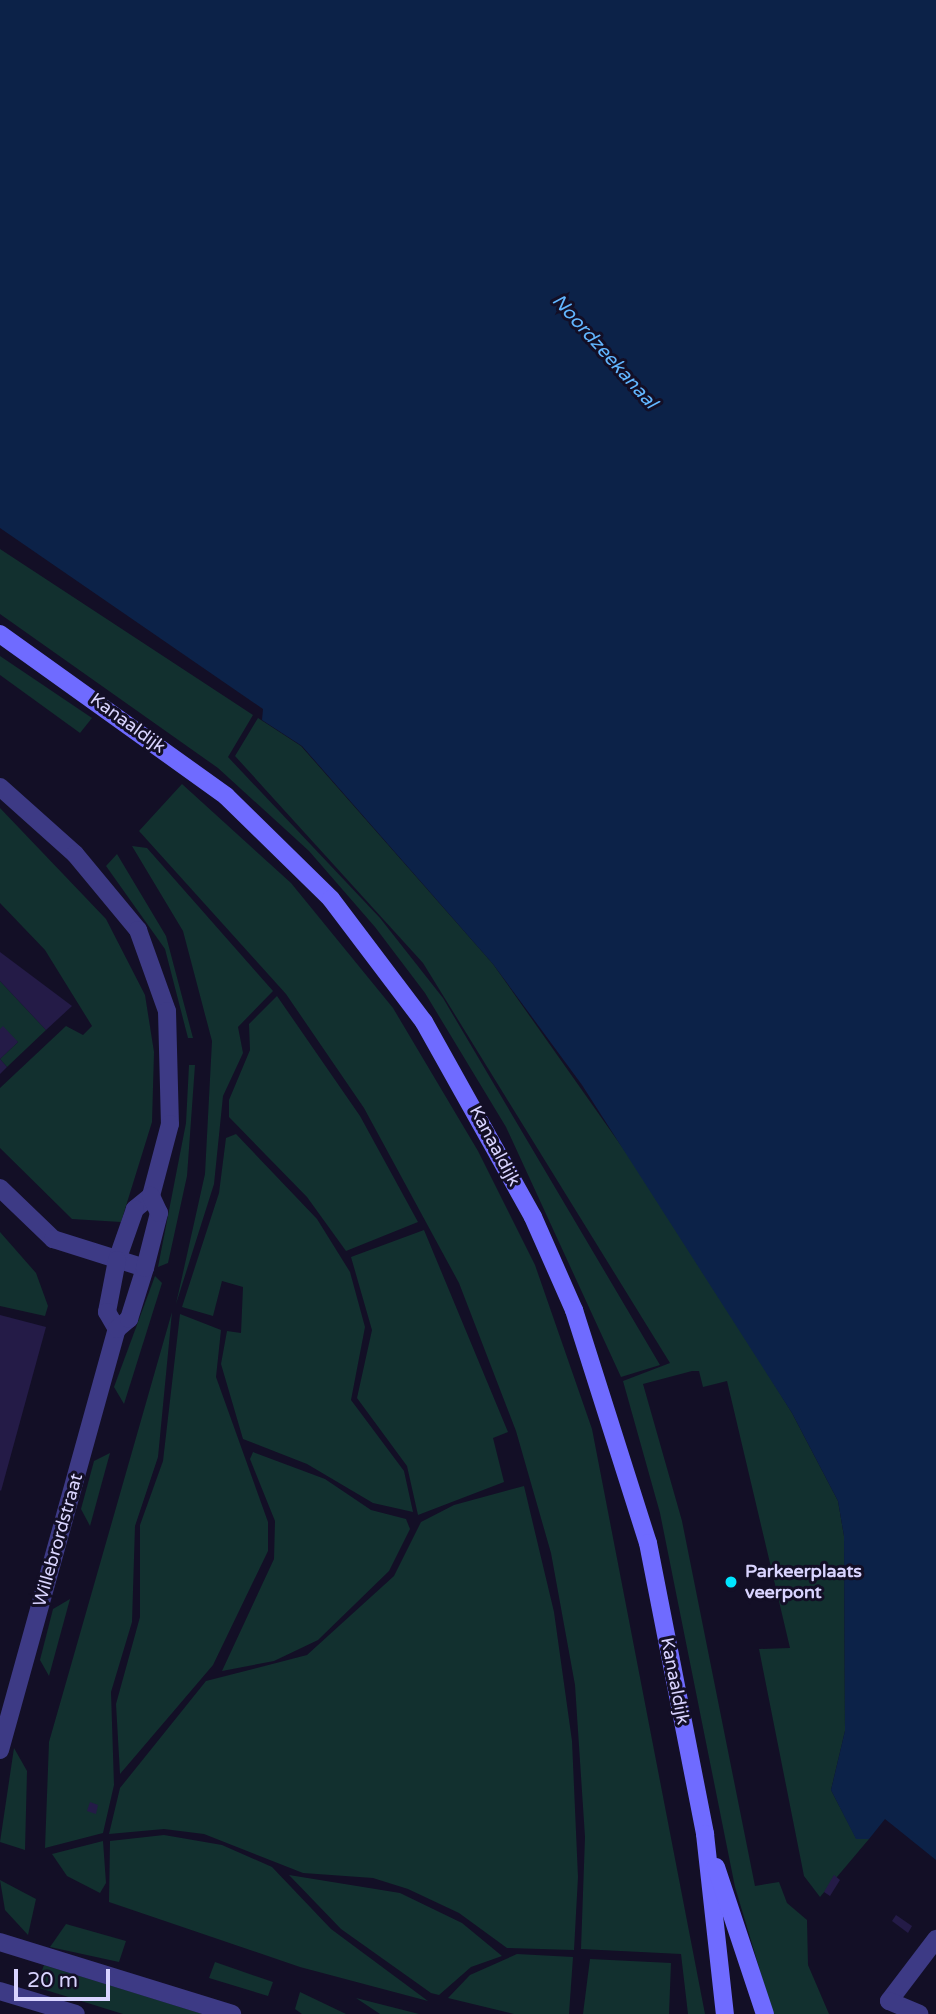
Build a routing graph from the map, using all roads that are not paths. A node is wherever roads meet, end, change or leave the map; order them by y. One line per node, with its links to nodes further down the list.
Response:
1 (0, 634): 9 (main road, Kanaaldijk)
2 (0, 787): 4 (street)
3 (0, 1188): 5 (street)
4 (151, 1196): 5 (street, Willebrordstraat); 6 (street, Willebrordstraat)
5 (117, 1259): 6 (street); 7 (street, Willebrordstraat)
6 (145, 1268): 7 (street, Willebrordstraat)
7 (117, 1329): 8 (street, Willebrordstraat)
8 (0, 1750)
9 (705, 1834): 16 (main road, Kanaaldijk); 17 (main road, Kanaaldijk)
10 (936, 1939): 13 (street)
11 (0, 1941): 15 (street)
12 (0, 1990): 14 (street)
13 (893, 2007): 18 (street)
14 (76, 2014)
15 (232, 2014)
16 (725, 2014)
17 (765, 2014)
18 (919, 2014)

